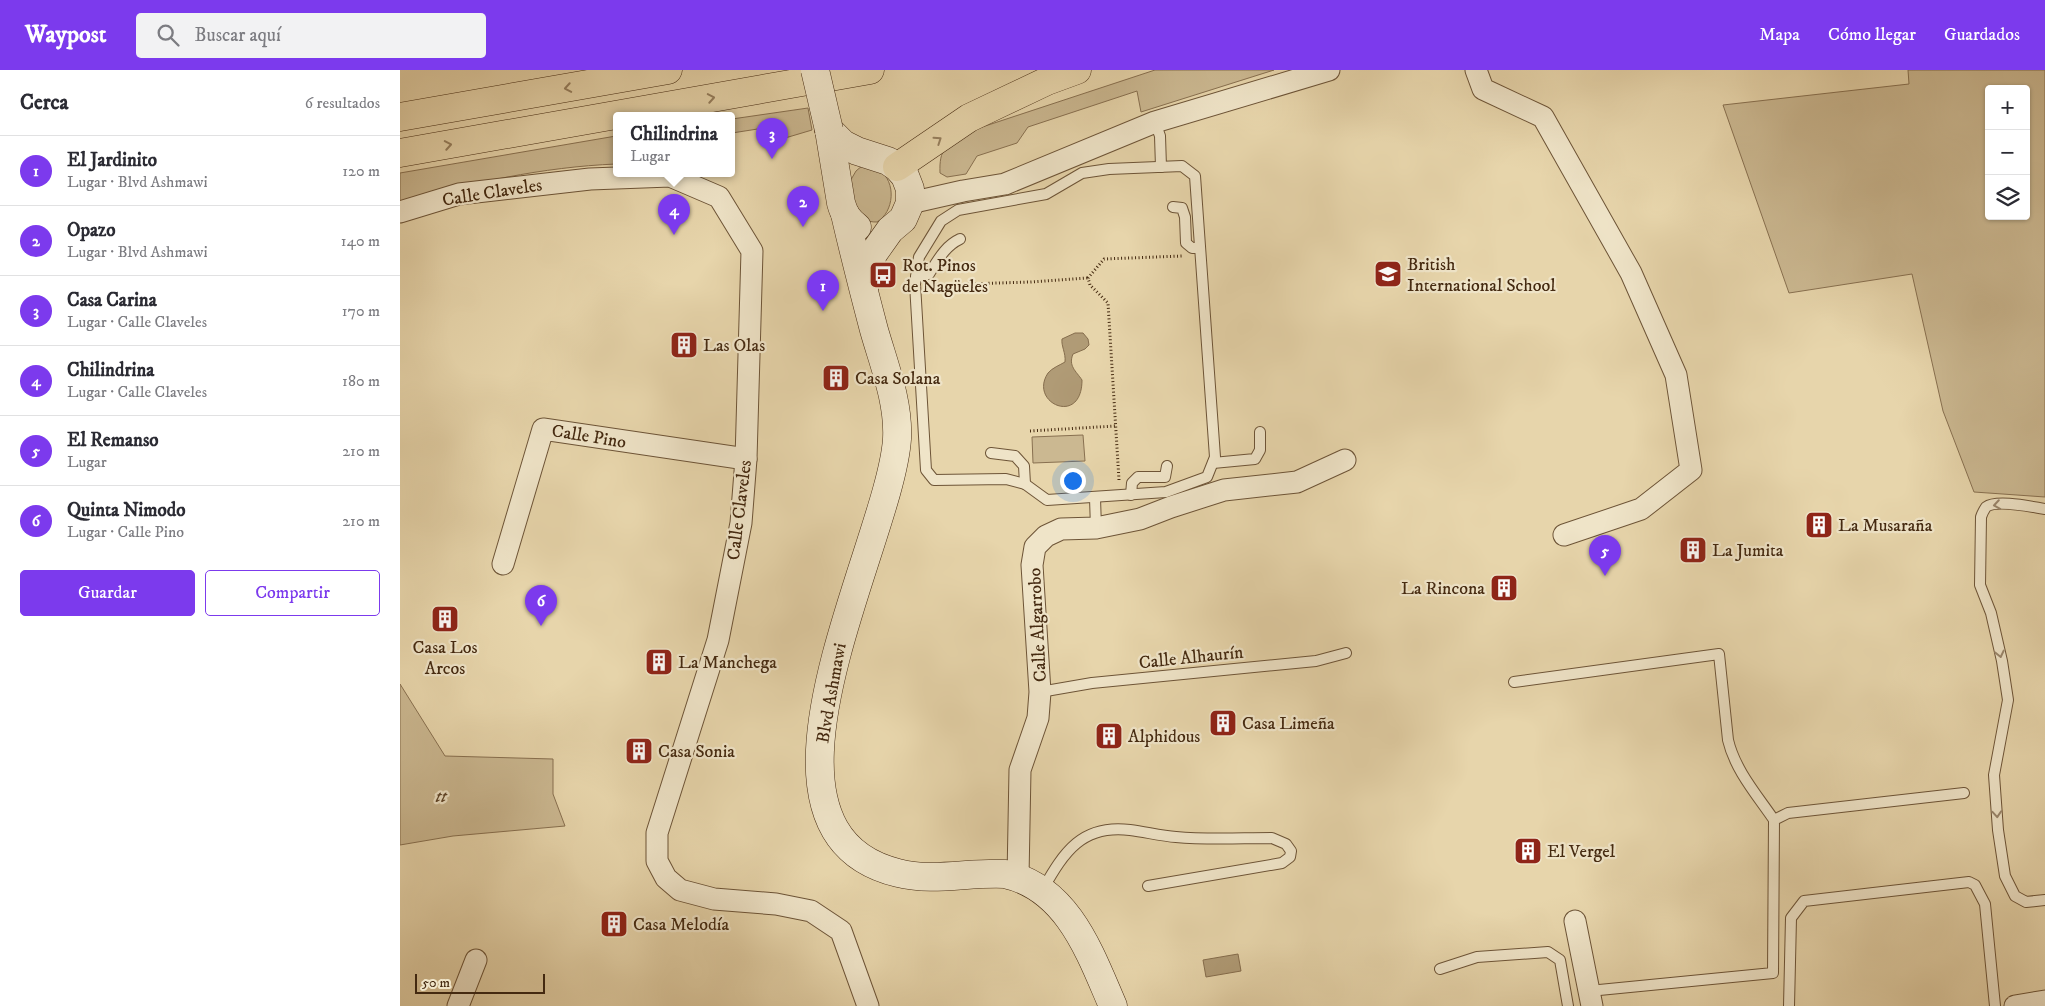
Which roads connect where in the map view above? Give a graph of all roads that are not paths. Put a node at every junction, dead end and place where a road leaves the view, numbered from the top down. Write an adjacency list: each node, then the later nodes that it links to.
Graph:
1 (668, 70): 9 (highway, one-way to 9)
2 (815, 70): 11 (street, Blvd Ashmawi, bridge)
3 (870, 70): 7 (highway, one-way to 3)
4 (1077, 70): 13 (highway, one-way to 4)
5 (1329, 70): 10 (street)
6 (1476, 70): 37 (street)
7 (632, 112)
8 (613, 115): 12 (highway, one-way to 8)
9 (400, 117)
10 (1155, 122): 14 (lane); 17 (street)
11 (829, 130): 13 (street); 18 (street, Blvd Ashmawi)
12 (400, 153)
13 (887, 162): 17 (street); 18 (street)
14 (1161, 167): 23 (lane); 24 (lane)
15 (643, 177): 20 (street, Calle Claveles)
16 (672, 177): 28 (street, Calle Claveles)
17 (910, 203): 21 (street)
18 (842, 204): 21 (street); 25 (street, Blvd Ashmawi)
19 (1173, 207): 23 (lane)
20 (400, 212)
21 (890, 230): 25 (street, Blvd Ashmawi)
22 (960, 239): 24 (lane)
23 (1200, 252): 30 (lane)
24 (916, 281): 32 (lane)
25 (864, 291): 44 (street, Blvd Ashmawi)
26 (1260, 432): 30 (lane)
27 (991, 453): 32 (lane)
28 (746, 460): 38 (street, Calle Pino); 54 (street, Calle Claveles)
29 (1345, 460): 36 (street, Calle Algarrobo)
30 (1213, 463): 33 (lane)
31 (1168, 466): 33 (lane)
32 (1025, 484): 34 (lane)
33 (1130, 495): 34 (lane)
34 (1095, 498): 36 (lane)
35 (2045, 509): 47 (lane, one-way to 47)
36 (1096, 528): 41 (street, Calle Algarrobo)
37 (1564, 535)
38 (503, 564)
39 (1346, 653): 41 (lane, Calle Alhaurín)
40 (1514, 682): 43 (lane)
41 (1040, 692): 44 (street, Calle Algarrobo)
42 (1964, 793): 43 (lane)
43 (1774, 820): 51 (lane)
44 (1018, 877): 46 (street, Blvd Ashmawi)
45 (1148, 886): 46 (lane)
46 (1042, 890): 55 (street, Blvd Ashmawi)
47 (2045, 900)
48 (1575, 921): 51 (street)
49 (476, 960): 53 (street)
50 (1440, 969): 56 (lane)
51 (1591, 998)
52 (2045, 1001): 59 (street)
53 (458, 1006)
54 (868, 1006)
55 (1113, 1006)
56 (1568, 1006)
57 (1789, 1006): 58 (lane)
58 (1995, 1006)
59 (2015, 1006)

